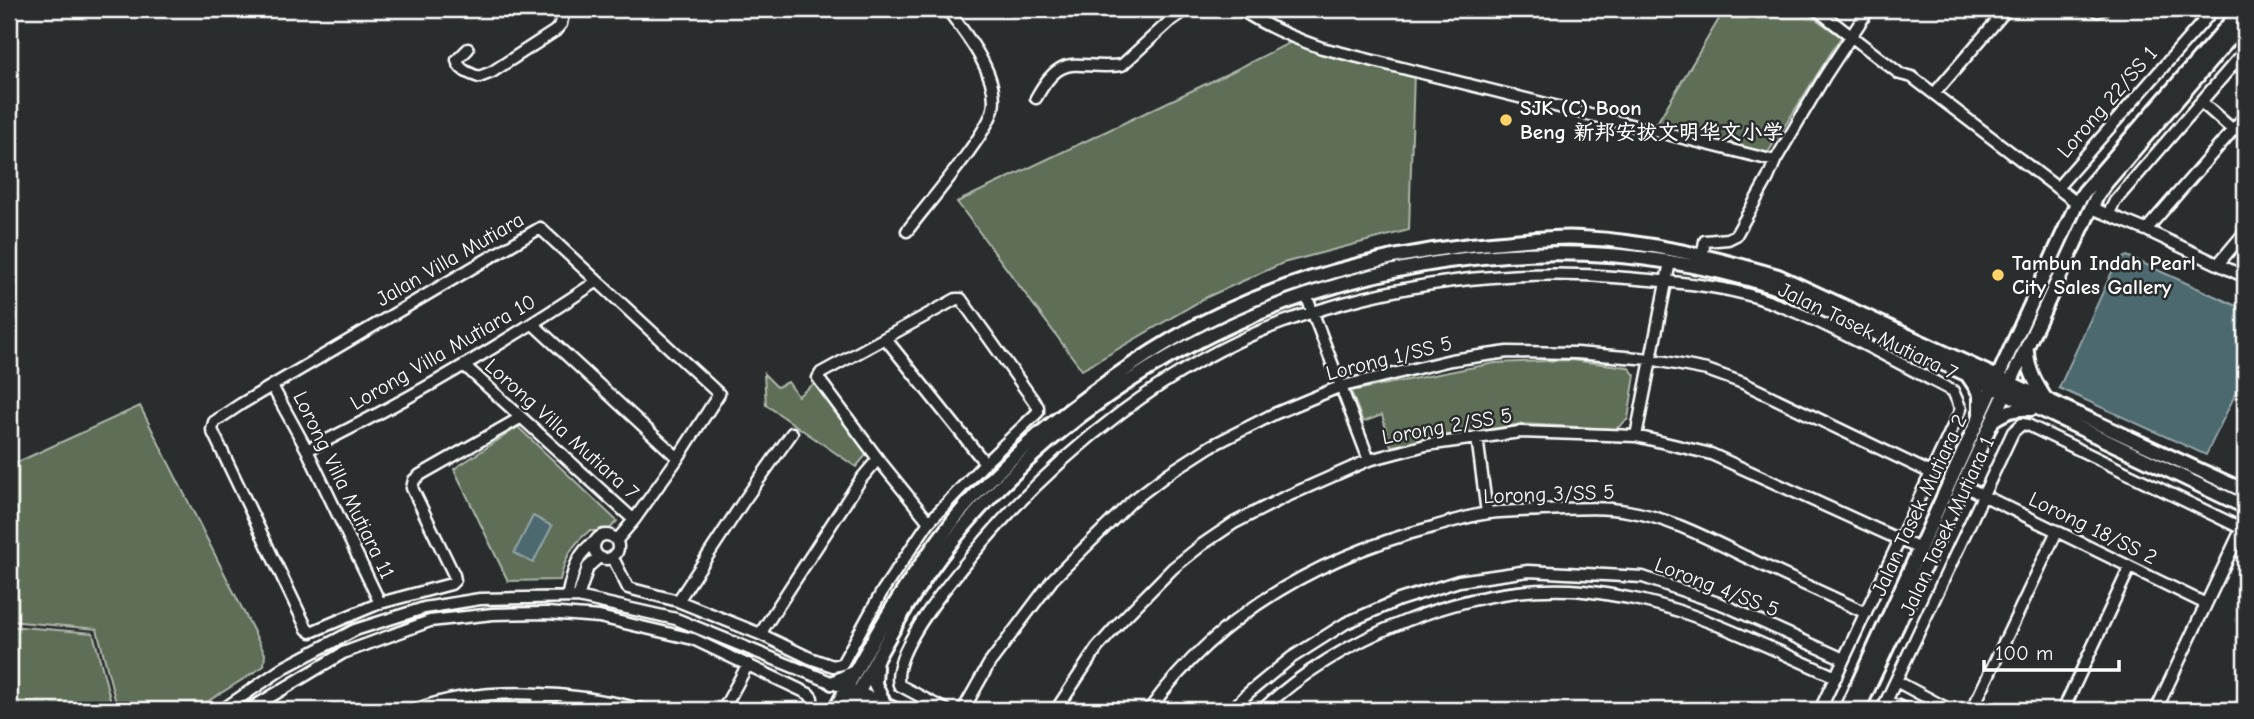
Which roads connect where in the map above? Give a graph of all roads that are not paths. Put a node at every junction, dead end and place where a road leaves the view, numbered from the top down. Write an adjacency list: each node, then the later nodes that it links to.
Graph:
1 (564, 9): 14 (street)
2 (947, 9): 27 (street)
3 (1187, 9): 17 (street)
4 (1240, 9): 21 (street)
5 (1816, 9): 13 (street)
6 (1869, 9): 13 (street)
7 (2007, 9): 16 (street)
8 (2094, 9): 9 (street)
9 (2104, 9)
10 (2214, 9): 22 (street, Lorong 22/SS 1)
11 (2242, 9): 23 (street, Jalan Tasek Mutiara 2)
12 (2245, 21): 24 (street, Jalan Tasek Mutiara 2)
13 (1850, 36): 16 (street); 21 (street)
14 (468, 49)
15 (2245, 51): 18 (street)
16 (1934, 94): 22 (street)
17 (1036, 97)
18 (2201, 102): 20 (street); 25 (street)
19 (2245, 116): 20 (street)
20 (2233, 130): 26 (street)
21 (1775, 161): 29 (street)
22 (2057, 188): 23 (street)
23 (2077, 203): 39 (street, Jalan Tasek Mutiara 2)
24 (2092, 208): 25 (street); 39 (street, Jalan Tasek Mutiara 2)
25 (2109, 214): 26 (street)
26 (2146, 230): 31 (street)
27 (907, 231)
28 (2245, 232): 31 (street)
29 (1702, 256): 42 (street, Jalan Tasek Mutiara 7); 84 (street, Jalan Tasek Mutiara 7)
30 (1670, 262): 34 (street); 35 (street, Jalan Tasek Mutiara 7); 42 (street, Jalan Tasek Mutiara 7)
31 (2218, 264): 32 (street)
32 (2245, 277)
33 (596, 282): 37 (street, Lorong Villa Mutiara 10); 43 (street, Jalan Villa Mutiara); 54 (street, Jalan Villa Mutiara)
34 (1665, 282): 36 (street, Jalan Tasek Mutiara 7); 40 (street); 58 (street, Jalan Tasek Mutiara 7)
35 (1306, 295): 36 (street); 81 (street, Jalan Tasek Mutiara 7)
36 (1314, 313): 45 (street); 101 (street, Jalan Tasek Mutiara 7)
37 (533, 324): 41 (street, Lorong Villa Mutiara 10); 54 (street)
38 (885, 338): 55 (street); 57 (street); 57 (street)
39 (2020, 345): 42 (street); 44 (street, Jalan Tasek Mutiara 2); 46 (street)
40 (1650, 359): 45 (street, Lorong 1/SS 5); 51 (street); 58 (street, Lorong 1/SS 5)
41 (465, 366): 47 (street, Lorong Villa Mutiara 7); 53 (street, Lorong Villa Mutiara 10)
42 (1968, 369): 44 (street, Jalan Tasek Mutiara 7); 49 (street)
43 (272, 386): 53 (street, Lorong Villa Mutiara 11); 77 (street, Jalan Villa Mutiara)
44 (2002, 386): 46 (street); 48 (street, Jalan Tasek Mutiara 2); 49 (street, Jalan Tasek Mutiara 2)
45 (1339, 387): 56 (street); 102 (street, Lorong 1/SS 5)
46 (2044, 406): 48 (street); 60 (street); 62 (street)
47 (520, 418): 64 (street, Lorong Villa Mutiara 7); 77 (street)
48 (1993, 420): 59 (street, Jalan Tasek Mutiara 2)
49 (1979, 421): 71 (street, Jalan Tasek Mutiara 2)
50 (792, 433): 76 (street)
51 (1636, 436): 52 (street, Lorong 2/SS 5); 70 (street, Lorong 2/SS 5)
52 (1477, 437): 56 (street, Lorong 2/SS 5); 63 (street)
53 (307, 450): 77 (street, Lorong Villa Mutiara 11)
54 (678, 458): 64 (street, Jalan Villa Mutiara)
55 (877, 459): 65 (street); 80 (street)
56 (1369, 460): 103 (street, Lorong 2/SS 5)
57 (985, 463): 65 (street)
58 (1931, 473): 70 (street, Jalan Tasek Mutiara 7)
59 (1964, 486): 61 (street, Lorong 18/SS 2); 109 (street, Jalan Tasek Mutiara 2)
60 (2245, 491)
61 (1983, 495): 66 (street, Jalan Tasek Mutiara 1); 67 (street, Lorong 18/SS 2); 86 (street, Jalan Tasek Mutiara 1)
62 (2245, 507)
63 (1487, 513): 79 (street, Lorong 3/SS 5); 104 (street, Lorong 3/SS 5)
64 (634, 520): 68 (street, Jalan Villa Mutiara)
65 (929, 522): 80 (street)
66 (2244, 529): 78 (street)
67 (2057, 531): 74 (street, Lorong 18/SS 2); 112 (street)
68 (617, 540): 69 (street); 73 (street)
69 (596, 541): 72 (street); 75 (street)
70 (1901, 541): 71 (street, Lorong 2/SS 5); 79 (street, Jalan Tasek Mutiara 7)
71 (1920, 549): 108 (street, Jalan Tasek Mutiara 2)
72 (599, 557): 73 (street); 75 (street)
73 (613, 558): 76 (street)
74 (2130, 567): 78 (street, Lorong 18/SS 2); 113 (street)
75 (573, 597): 87 (street); 94 (street)
76 (678, 601): 80 (street)
77 (380, 603)
78 (2206, 604): 114 (street)
79 (1866, 613): 82 (street, Jalan Tasek Mutiara 7)
80 (760, 634)
81 (879, 657): 89 (street, Jalan Tasek Mutiara 7); 92 (street)
82 (1844, 659): 85 (street, Jalan Tasek Mutiara 7); 105 (street, Lorong 4/SS 5)
83 (748, 664): 91 (street); 93 (street); 98 (street)
84 (857, 670): 87 (street); 89 (street, Jalan Tasek Mutiara 7)
85 (1836, 677): 106 (street); 107 (street, Jalan Tasek Mutiara 7)
86 (1896, 681): 90 (street, Jalan Tasek Mutiara 1); 111 (street)
87 (830, 683): 89 (street); 99 (street)
88 (542, 694): 95 (street); 96 (street); 97 (street)
89 (850, 698): 92 (street); 99 (street, Jalan Tasek Mutiara 7); 100 (street)
90 (1885, 705): 110 (street)
91 (813, 708)
92 (891, 708)
93 (250, 709)
94 (222, 710)
95 (415, 710)
96 (533, 710)
97 (645, 710)
98 (723, 710)
99 (834, 710)
100 (870, 710)
101 (946, 710)
102 (963, 710)
103 (1056, 710)
104 (1149, 710)
105 (1232, 710)
106 (1262, 710)
107 (1820, 710)
108 (1846, 710)
109 (1858, 710)
110 (1907, 710)
111 (1950, 710)
112 (1972, 710)
113 (2063, 710)
114 (2156, 710)

